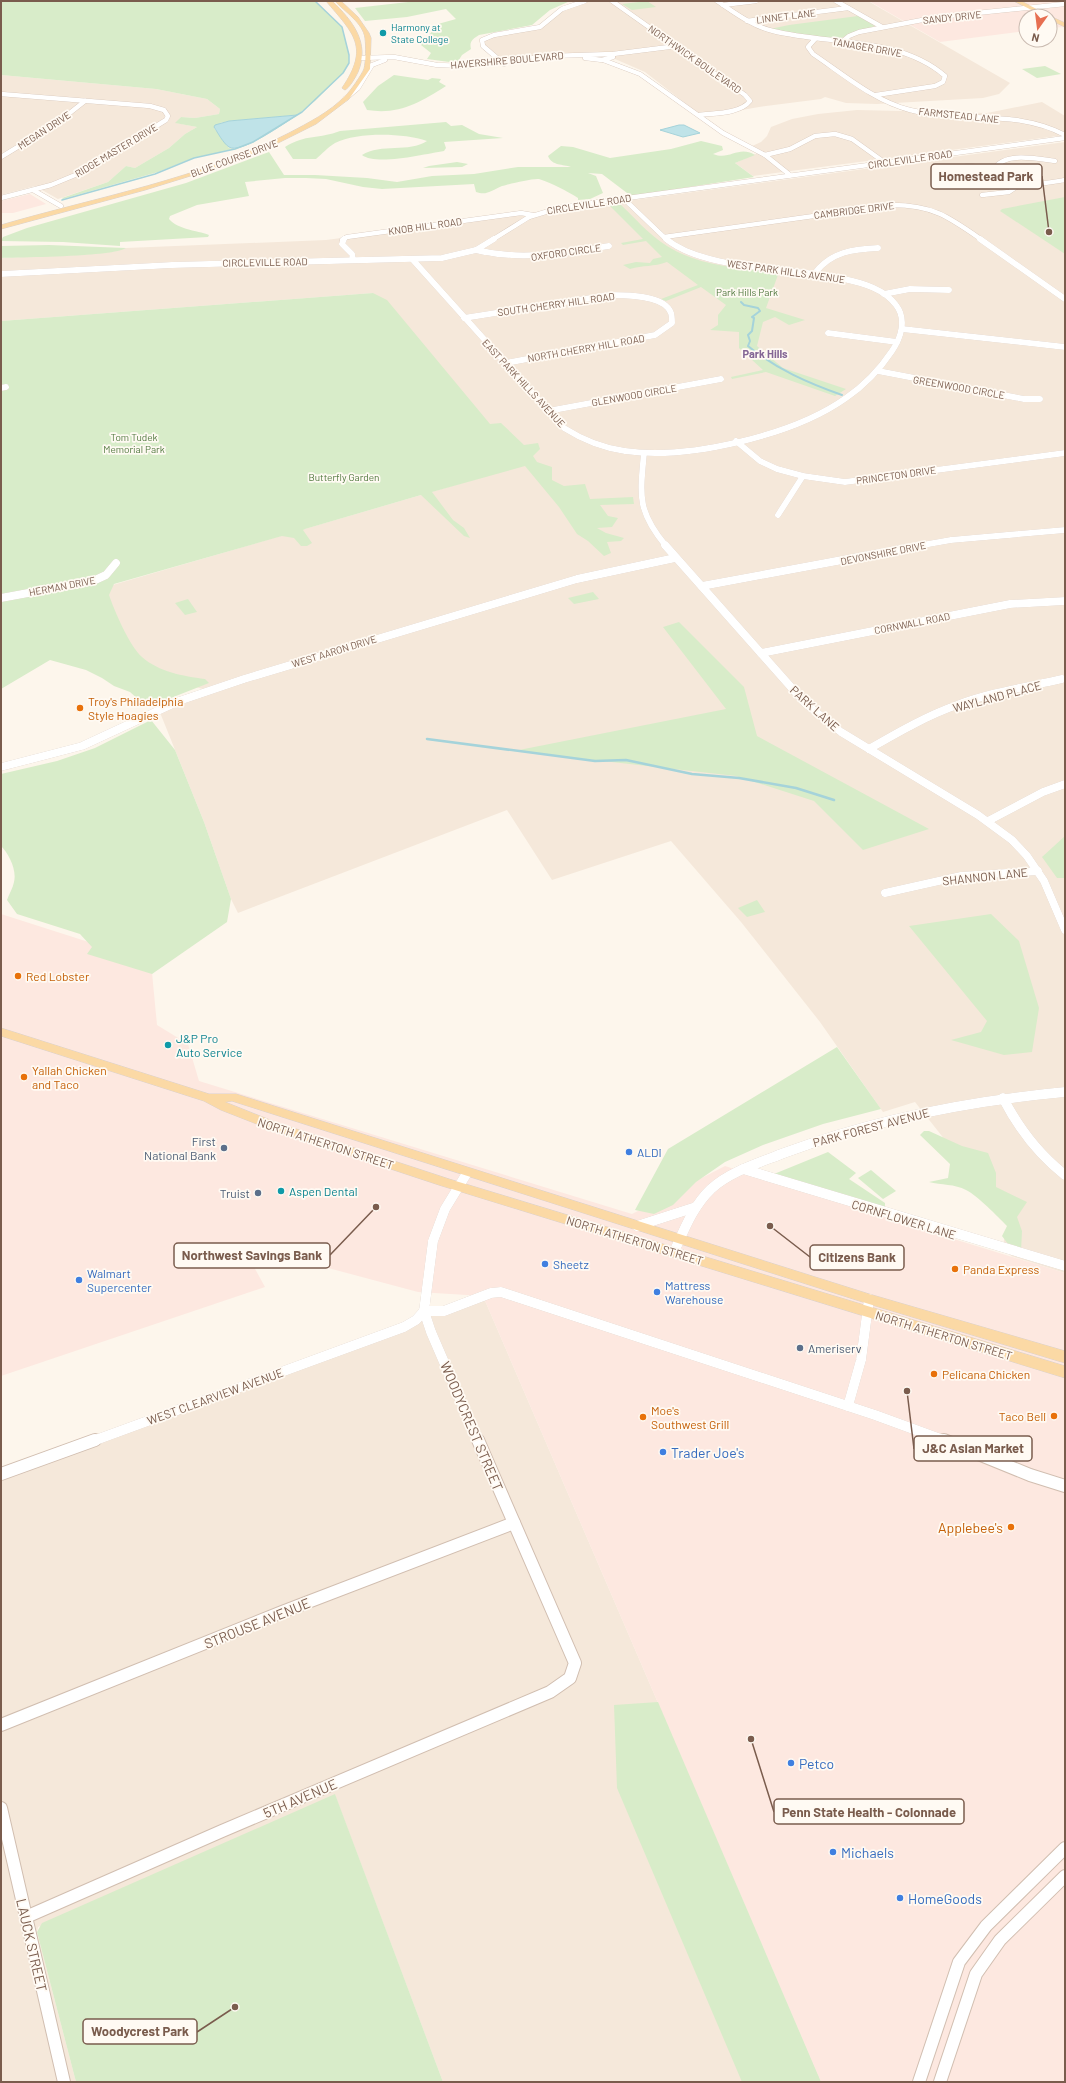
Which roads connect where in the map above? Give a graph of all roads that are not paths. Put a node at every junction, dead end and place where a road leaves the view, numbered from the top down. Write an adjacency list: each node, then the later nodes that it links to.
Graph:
1 (329, 1): 22 (main road, BLUE COURSE DRIVE)
2 (338, 1): 21 (main road, BLUE COURSE DRIVE)
3 (585, 1): 25 (street)
4 (612, 1): 18 (street, NORTHWICK BOULEVARD)
5 (717, 1): 10 (street, TANAGER DRIVE)
6 (756, 1): 10 (street)
7 (836, 1): 11 (street, TANAGER DRIVE)
8 (1018, 1): 12 (main road)
9 (1065, 4): 12 (street, SANDY DRIVE)
10 (723, 5): 14 (street, TANAGER DRIVE)
11 (848, 8): 14 (street, LINNET LANE); 15 (street, TANAGER DRIVE)
12 (1031, 8)
13 (1018, 10): 15 (street, SANDY DRIVE)
14 (747, 21): 16 (street, TANAGER DRIVE)
15 (882, 27): 17 (street, SANDY DRIVE)
16 (815, 38): 17 (street, TANAGER DRIVE); 27 (street, FARMSTEAD LANE)
17 (842, 42): 27 (street, TANAGER DRIVE)
18 (677, 46): 20 (street); 31 (street, NORTHWICK BOULEVARD)
19 (593, 56): 20 (street); 24 (street); 25 (street, HAVERSHIRE BOULEVARD)
20 (611, 56): 24 (street); 30 (street)
21 (369, 57): 22 (street, HAVERSHIRE BOULEVARD); 23 (street, HAVERSHIRE BOULEVARD); 25 (street, HAVERSHIRE BOULEVARD); 29 (main road, BLUE COURSE DRIVE)
22 (360, 58): 47 (main road, BLUE COURSE DRIVE)
23 (393, 60): 25 (street, HAVERSHIRE BOULEVARD); 29 (street, HAVERSHIRE BOULEVARD)
24 (602, 60): 30 (street)
25 (503, 63)
26 (1, 94): 28 (street)
27 (876, 94): 32 (street, FARMSTEAD LANE)
28 (85, 100): 35 (street, MEGAN DRIVE); 43 (street, RIDGE MASTER DRIVE)
29 (344, 100): 50 (main road, BLUE COURSE DRIVE)
30 (688, 107): 31 (street)
31 (699, 115): 34 (street)
32 (1065, 135)
33 (1065, 138): 37 (street, CIRCLEVILLE ROAD)
34 (765, 155): 37 (street); 40 (street)
35 (1, 157)
36 (1055, 161): 38 (street)
37 (884, 162): 40 (street, CIRCLEVILLE ROAD)
38 (994, 168): 39 (street); 42 (street)
39 (941, 169)
40 (790, 175): 46 (street, CIRCLEVILLE ROAD)
41 (1065, 180): 42 (street)
42 (1022, 183): 44 (street)
43 (33, 190): 45 (street, RIDGE MASTER DRIVE); 47 (street)
44 (982, 195)
45 (1, 198)
46 (623, 198): 48 (street, CIRCLEVILLE ROAD); 51 (street, WEST PARK HILLS AVENUE)
47 (61, 206): 49 (main road, BLUE COURSE DRIVE)
48 (533, 215): 54 (street, CIRCLEVILLE ROAD); 55 (street, KNOB HILL ROAD)
49 (1, 222)
50 (1, 227)
51 (664, 237): 57 (street, WEST PARK HILLS AVENUE); 61 (street, CAMBRIDGE DRIVE)
52 (609, 246): 54 (street, OXFORD CIRCLE)
53 (878, 248): 57 (street)
54 (476, 250): 56 (street, CIRCLEVILLE ROAD)
55 (353, 260): 56 (street, CIRCLEVILLE ROAD); 58 (street, CIRCLEVILLE ROAD)
56 (413, 260): 63 (street, EAST PARK HILLS AVENUE)
57 (815, 273): 60 (street, WEST PARK HILLS AVENUE)
58 (1, 274)
59 (949, 290): 60 (street)
60 (884, 294): 64 (street, WEST PARK HILLS AVENUE)
61 (1065, 298)
62 (669, 310): 63 (street, SOUTH CHERRY HILL ROAD); 68 (street, NORTH CHERRY HILL ROAD)
63 (464, 318): 68 (street, EAST PARK HILLS AVENUE)
64 (902, 329): 66 (street, WEST PARK HILLS AVENUE); 67 (street)
65 (828, 333): 66 (street)
66 (897, 342): 69 (street, WEST PARK HILLS AVENUE)
67 (1065, 348)
68 (506, 363): 72 (street, EAST PARK HILLS AVENUE)
69 (878, 372): 71 (street, GREENWOOD CIRCLE); 73 (street, WEST PARK HILLS AVENUE)
70 (721, 379): 72 (street, GLENWOOD CIRCLE)
71 (1040, 399)
72 (548, 411): 74 (street, EAST PARK HILLS AVENUE)
73 (736, 441): 74 (street, EAST PARK HILLS AVENUE); 76 (street, PRINCETON DRIVE)
74 (644, 453): 79 (street, PARK LANE)
75 (1065, 453): 76 (street, PRINCETON DRIVE)
76 (803, 476): 77 (street)
77 (778, 515)
78 (1065, 530): 81 (street, DEVONSHIRE DRIVE)
79 (675, 558): 81 (street, PARK LANE); 87 (street, WEST AARON DRIVE)
80 (116, 563): 82 (street, HERMAN DRIVE)
81 (702, 586): 84 (street, PARK LANE)
82 (1, 598)
83 (1065, 601): 84 (street, CORNWALL ROAD)
84 (761, 653): 86 (street, PARK LANE)
85 (1064, 678): 86 (street, WAYLAND PLACE)
86 (868, 749): 89 (street, PARK LANE)
87 (1, 767)
88 (1065, 784): 89 (street)
89 (988, 821): 90 (street, PARK LANE)
90 (1038, 871): 91 (street, SHANNON LANE); 92 (street, PARK LANE)
91 (886, 893)
92 (1065, 930)
93 (1, 1032): 95 (main road, NORTH ATHERTON STREET)
94 (1065, 1092): 96 (street, PARK FOREST AVENUE)
95 (208, 1098): 98 (main road, NORTH ATHERTON STREET); 100 (main road, NORTH ATHERTON STREET)
96 (1003, 1098): 97 (street, PARK FOREST AVENUE); 99 (street)
97 (743, 1169): 101 (street, PARK FOREST AVENUE); 105 (street, CORNFLOWER LANE)
98 (467, 1173): 100 (street, WOODYCREST STREET); 102 (main road, NORTH ATHERTON STREET)
99 (1065, 1175)
100 (459, 1186): 104 (main road, NORTH ATHERTON STREET); 107 (street, WOODYCREST STREET)
101 (696, 1207): 102 (street, PARK FOREST AVENUE); 103 (street, PARK FOREST AVENUE)
102 (637, 1226): 103 (main road, NORTH ATHERTON STREET)
103 (680, 1239): 104 (street, PARK FOREST AVENUE); 106 (main road, NORTH ATHERTON STREET)
104 (674, 1252): 106 (main road, NORTH ATHERTON STREET)
105 (1065, 1266)
106 (868, 1306): 108 (main road, NORTH ATHERTON STREET); 109 (main road, NORTH ATHERTON STREET); 110 (street)
107 (424, 1311): 110 (street); 111 (street, WEST CLEARVIEW AVENUE); 113 (street, WOODYCREST STREET)
108 (1065, 1357)
109 (1065, 1372)
110 (848, 1406): 112 (street)
111 (1, 1474)
112 (1065, 1486)
113 (514, 1522): 114 (street, WOODYCREST STREET); 115 (street, STROUSE AVENUE)
114 (572, 1676): 119 (street, 5TH AVENUE)
115 (1, 1725)
116 (1, 1808): 119 (street, LAUCK STREET)
117 (1065, 1848): 121 (street)
118 (1065, 1876): 122 (street)
119 (26, 1917): 120 (street, LAUCK STREET)
120 (64, 2082)
121 (919, 2082)
122 (940, 2082)

